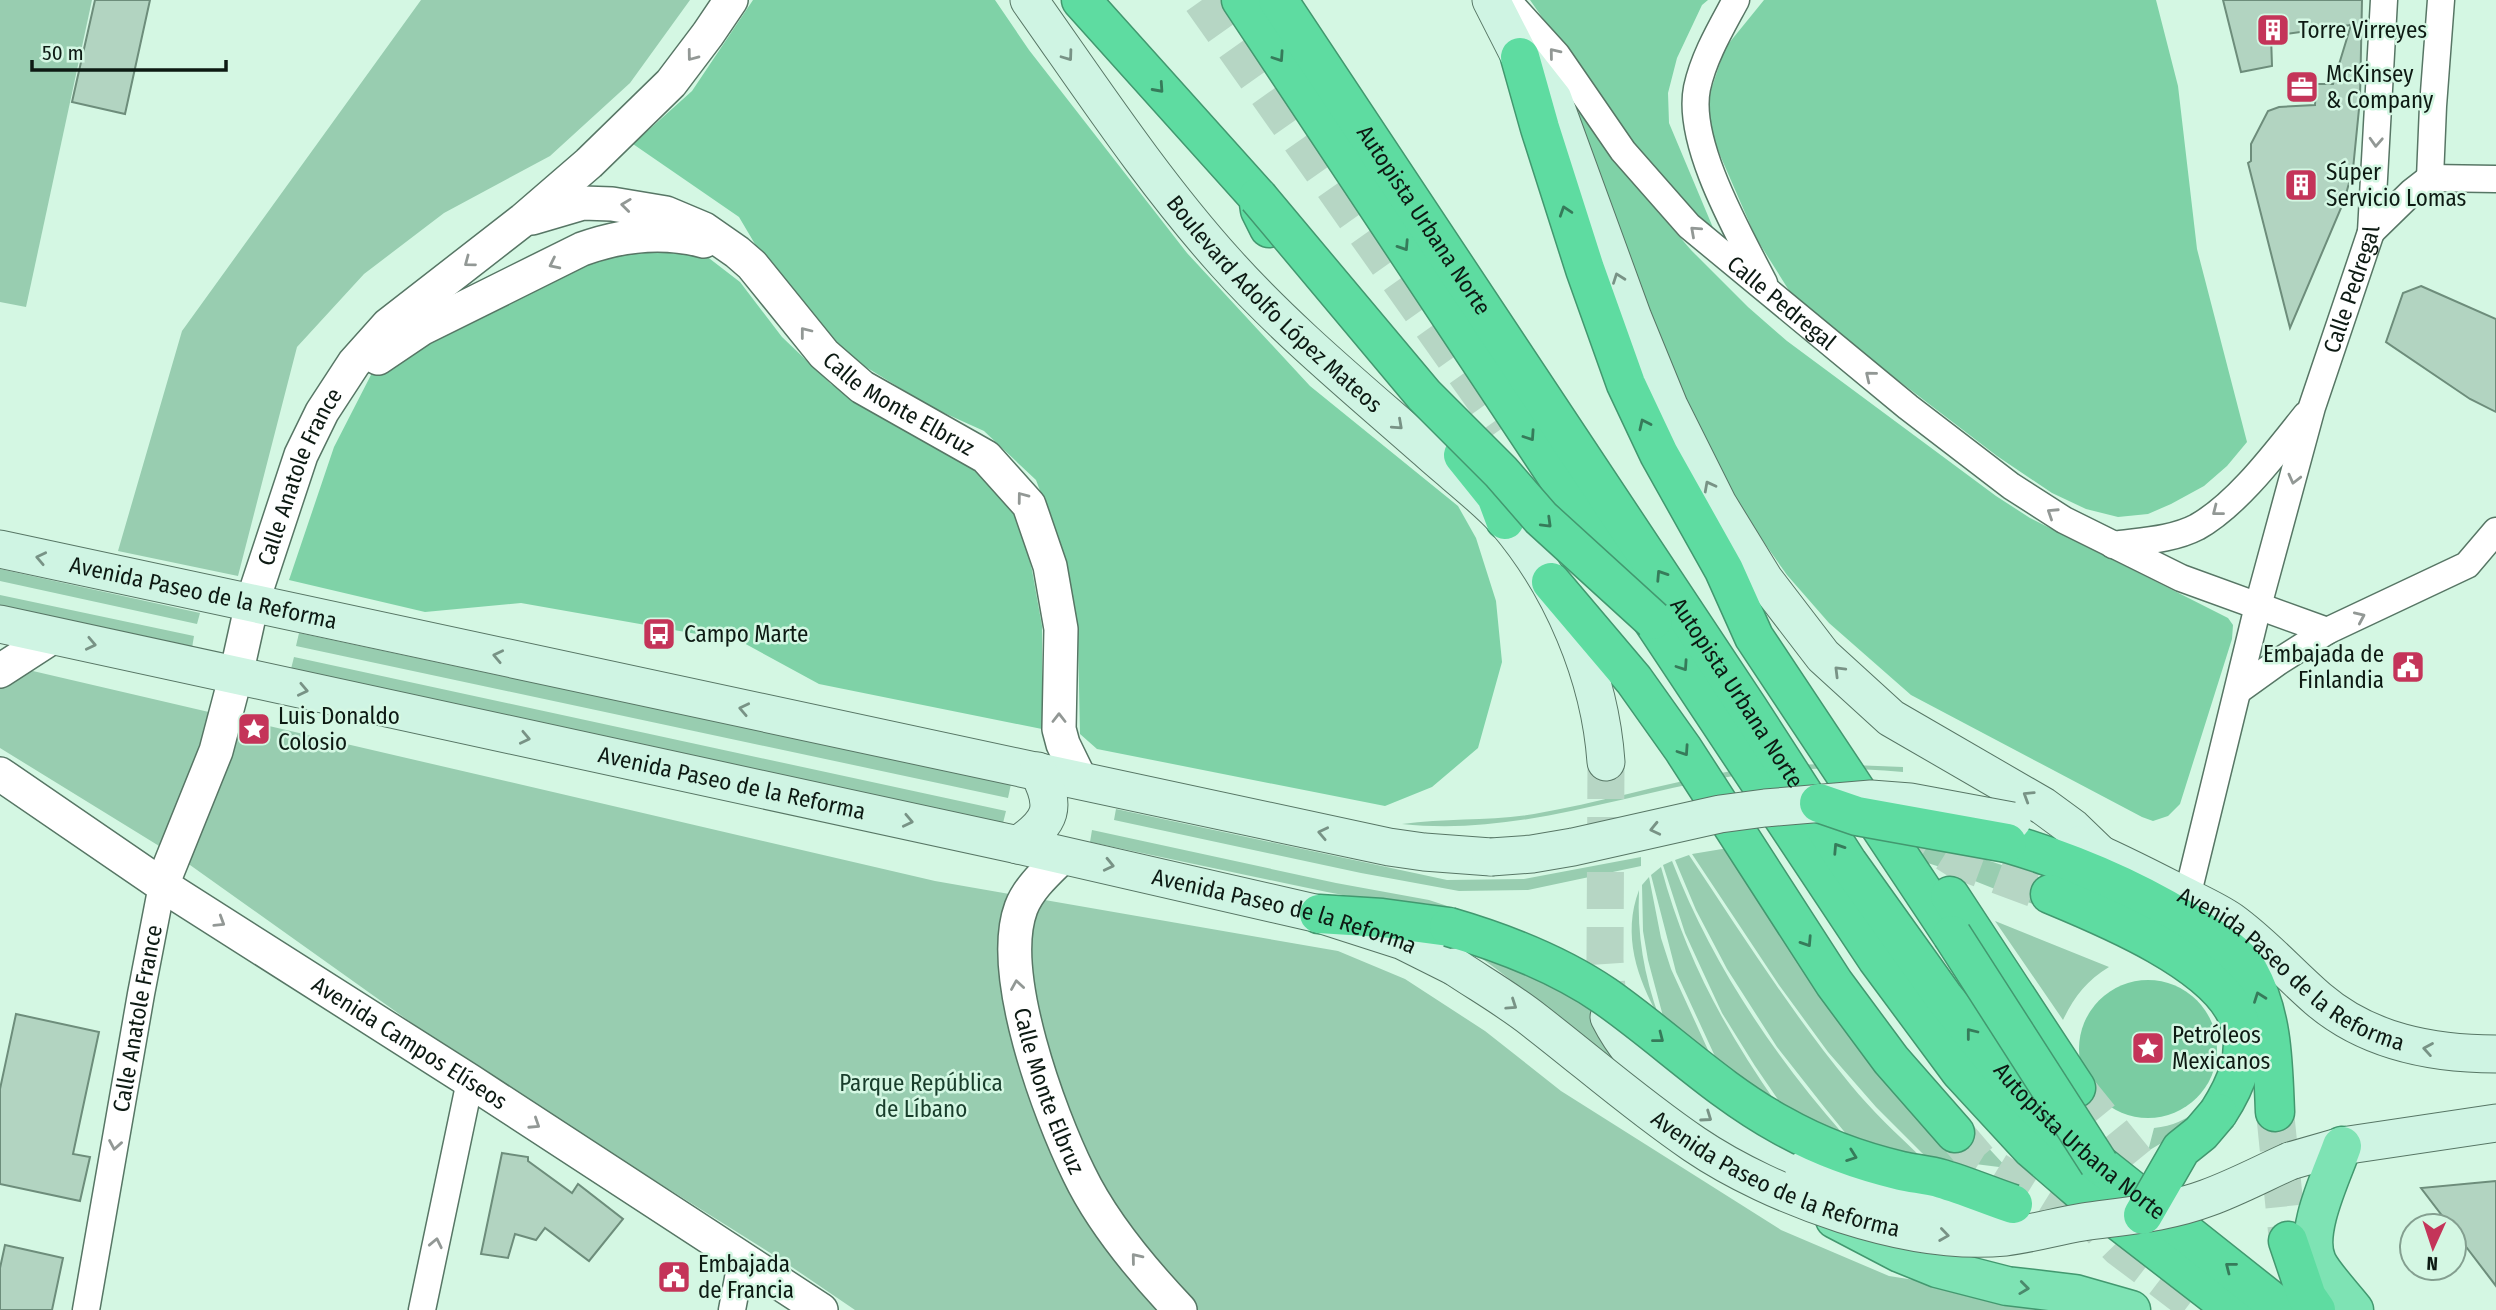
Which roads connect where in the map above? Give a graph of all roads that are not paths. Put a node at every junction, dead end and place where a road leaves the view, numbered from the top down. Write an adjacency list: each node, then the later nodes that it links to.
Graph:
1 (731, 0): 15 (street, Calle Anatole France, one-way to 15)
2 (1029, 0): 23 (main road, Boulevard Adolfo López Mateos, one-way to 23)
3 (1081, 0): 14 (highway, one-way to 14)
4 (1241, 0): 31 (highway, Autopista Urbana Norte, one-way to 31, bridge)
5 (1278, 0): 58 (highway, Autopista Urbana Norte, one-way to 5, bridge)
6 (1491, 0): 11 (main road)
7 (1507, 0): 18 (street, Calle Pedregal, one-way to 7)
8 (1737, 0): 18 (street)
9 (2384, 0): 16 (street, Calle Pedregal, one-way to 16)
10 (2441, 0): 12 (street)
11 (1520, 57): 27 (highway, one-way to 11); 44 (main road, one-way to 11)
12 (2430, 178): 13 (street); 16 (street)
13 (2496, 179)
14 (1258, 197): 19 (highway); 20 (highway, bridge)
15 (523, 220): 17 (street, Calle Monte Elbruz, one-way to 15); 21 (street, Calle Anatole France, one-way to 21)
16 (2371, 232): 22 (street, Calle Pedregal)
17 (737, 252): 21 (street, one-way to 21); 41 (street, Calle Monte Elbruz, one-way to 17)
18 (1770, 294): 25 (street, Calle Pedregal, one-way to 18)
19 (1337, 314): 20 (highway, bridge); 23 (highway)
20 (1391, 356): 31 (highway, one-way to 31, bridge)
21 (340, 386): 29 (street, Calle Anatole France)
22 (2312, 407): 25 (street, Calle Pedregal, one-way to 25); 30 (street, Calle Pedregal, one-way to 30)
23 (1505, 520): 28 (main road, Boulevard Adolfo López Mateos)
24 (2496, 530): 33 (street, one-way to 24)
25 (2113, 545): 30 (street, Calle Pedregal)
26 (0, 549): 29 (main road, Avenida Paseo de la Reforma, one-way to 26)
27 (1724, 570): 53 (highway); 58 (highway, bridge)
28 (1551, 582): 38 (main road, Boulevard Adolfo López Mateos); 56 (highway, one-way to 56)
29 (252, 603): 36 (street, Calle Anatole France); 39 (main road, Avenida Paseo de la Reforma, one-way to 29)
30 (2259, 606): 33 (street, Calle Pedregal); 37 (street, Calle Pedregal)
31 (1653, 620): 71 (highway, Autopista Urbana Norte, one-way to 71, bridge)
32 (0, 624): 34 (main road, Avenida Paseo de la Reforma)
33 (2327, 631): 37 (street)
34 (54, 636): 35 (street); 36 (main road, Avenida Paseo de la Reforma, one-way to 36)
35 (0, 671)
36 (236, 675): 43 (main road, Avenida Paseo de la Reforma, one-way to 43); 46 (street, Calle Anatole France)
37 (2239, 690): 48 (street, Calle Pedregal)
38 (1606, 762)
39 (1038, 771): 41 (main road, Avenida Paseo de la Reforma); 43 (main road)
40 (0, 774): 46 (street, Avenida Campos Elíseos)
41 (1081, 781): 42 (main road, Avenida Paseo de la Reforma, one-way to 41, bridge)
42 (1819, 803): 44 (main road, Avenida Paseo de la Reforma, bridge); 54 (highway, one-way to 42, bridge)
43 (1018, 845): 45 (main road, Avenida Paseo de la Reforma)
44 (2101, 854): 48 (main road, Avenida Paseo de la Reforma)
45 (1064, 855): 49 (main road, Avenida Paseo de la Reforma, one-way to 49); 69 (street, Calle Monte Elbruz, one-way to 45)
46 (162, 885): 52 (street, Avenida Campos Elíseos, one-way to 52); 65 (street, Calle Anatole France, one-way to 65)
47 (2050, 894): 61 (highway, bridge)
48 (2187, 897): 51 (main road, Avenida Paseo de la Reforma, one-way to 48)
49 (1319, 914): 59 (main road, Avenida Paseo de la Reforma, one-way to 59, bridge); 60 (highway, one-way to 60, bridge)
50 (1609, 1017): 59 (main road, one-way to 59)
51 (2496, 1054)
52 (470, 1081): 64 (street, Avenida Campos Elíseos, one-way to 64); 66 (street, one-way to 52)
53 (2076, 1088)
54 (2275, 1112)
55 (2496, 1123): 57 (main road, Avenida Paseo de la Reforma)
56 (1955, 1133)
57 (2342, 1146): 61 (main road, Avenida Paseo de la Reforma, bridge); 74 (highway)
58 (2099, 1164): 72 (highway, Autopista Urbana Norte, one-way to 58, bridge)
59 (1803, 1185): 60 (main road, bridge); 62 (main road, Avenida Paseo de la Reforma, one-way to 62, bridge); 70 (highway, one-way to 70, bridge)
60 (2013, 1204): 62 (main road)
61 (2143, 1215): 62 (main road, Avenida Paseo de la Reforma, bridge)
62 (2083, 1222)
63 (2288, 1241): 73 (highway)
64 (742, 1257): 67 (street); 68 (street, Avenida Campos Elíseos)
65 (86, 1310)
66 (422, 1310)
67 (732, 1310)
68 (821, 1310)
69 (1180, 1310)
70 (2131, 1310)
71 (2234, 1310)
72 (2283, 1310)
73 (2316, 1310)
74 (2354, 1310)

